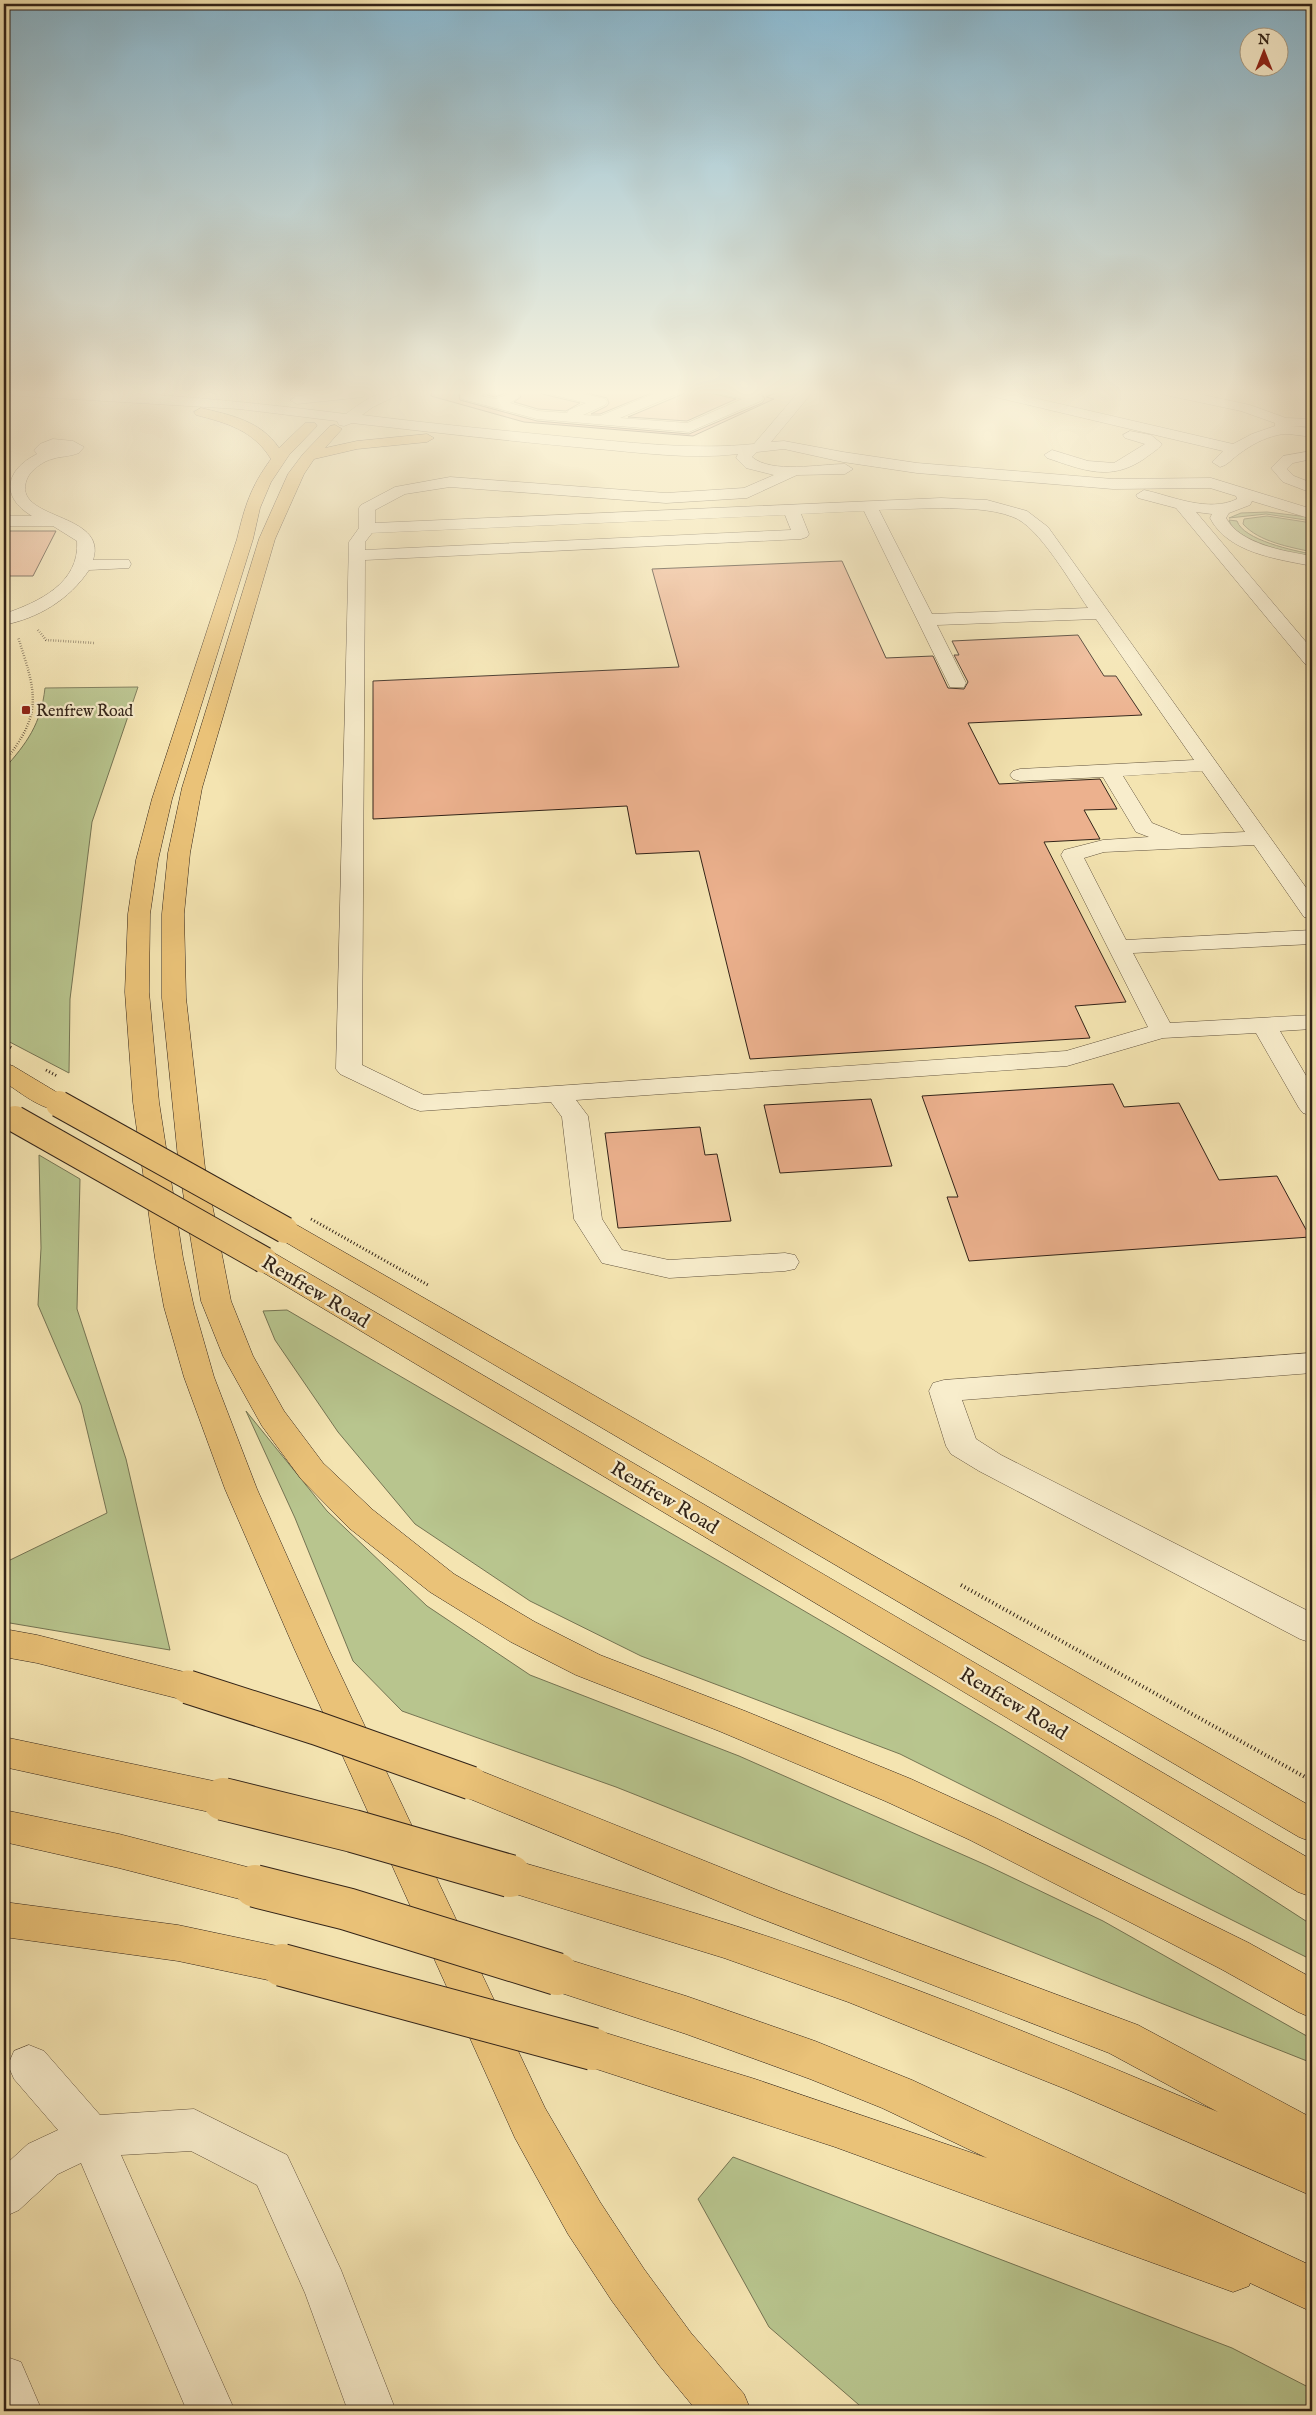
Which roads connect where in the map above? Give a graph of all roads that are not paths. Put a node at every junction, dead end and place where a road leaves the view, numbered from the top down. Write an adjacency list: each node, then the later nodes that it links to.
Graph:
1 (23, 502): 15 (street)
2 (254, 502): 61 (main road)
3 (283, 502): 51 (main road)
4 (379, 502): 16 (street)
5 (1186, 502): 25 (street)
6 (1194, 502): 10 (street)
7 (1244, 502): 10 (street)
8 (1274, 502): 12 (street)
9 (869, 506): 11 (street); 22 (street); 24 (street)
10 (1226, 509): 12 (street); 19 (street)
11 (791, 510): 13 (street); 17 (street)
12 (1311, 514)
13 (647, 516): 16 (street); 17 (street)
14 (4, 521): 15 (street)
15 (52, 521): 21 (street)
16 (367, 528): 18 (street)
17 (656, 541): 18 (street)
18 (356, 556): 39 (street)
19 (1312, 561)
20 (123, 564): 21 (street)
21 (82, 565): 23 (street)
22 (1101, 612): 24 (street); 27 (street)
23 (6, 620)
24 (926, 620): 26 (street)
25 (1312, 660)
26 (958, 683)
27 (1209, 765): 28 (street); 30 (street)
28 (1109, 770): 29 (street); 31 (street)
29 (1020, 775)
30 (1260, 838): 31 (street); 32 (street)
31 (1179, 842): 34 (street)
32 (1312, 912)
33 (1312, 936): 34 (street)
34 (1118, 947): 37 (street)
35 (1312, 1022): 36 (street)
36 (1264, 1025): 37 (street); 40 (street)
37 (1162, 1031): 39 (street)
38 (4, 1071): 48 (main road, Renfrew Road, bridge)
39 (558, 1094): 42 (street)
40 (1312, 1108)
41 (9, 1116): 49 (main road, Renfrew Road, bridge)
42 (785, 1262)
43 (1312, 1363): 44 (street)
44 (1312, 1629)
45 (4, 1643): 54 (main road, bridge)
46 (4, 1752): 55 (main road, bridge)
47 (4, 1826): 57 (main road, bridge)
48 (1312, 1826)
49 (1312, 1880)
50 (4, 1919): 58 (main road, bridge)
51 (1312, 1999)
52 (29, 2065): 53 (street)
53 (91, 2136): 56 (street); 59 (street); 60 (street)
54 (1312, 2141)
55 (1312, 2175)
56 (4, 2195)
57 (1312, 2289)
58 (1312, 2299)
59 (211, 2411)
60 (372, 2411)
61 (727, 2411)

